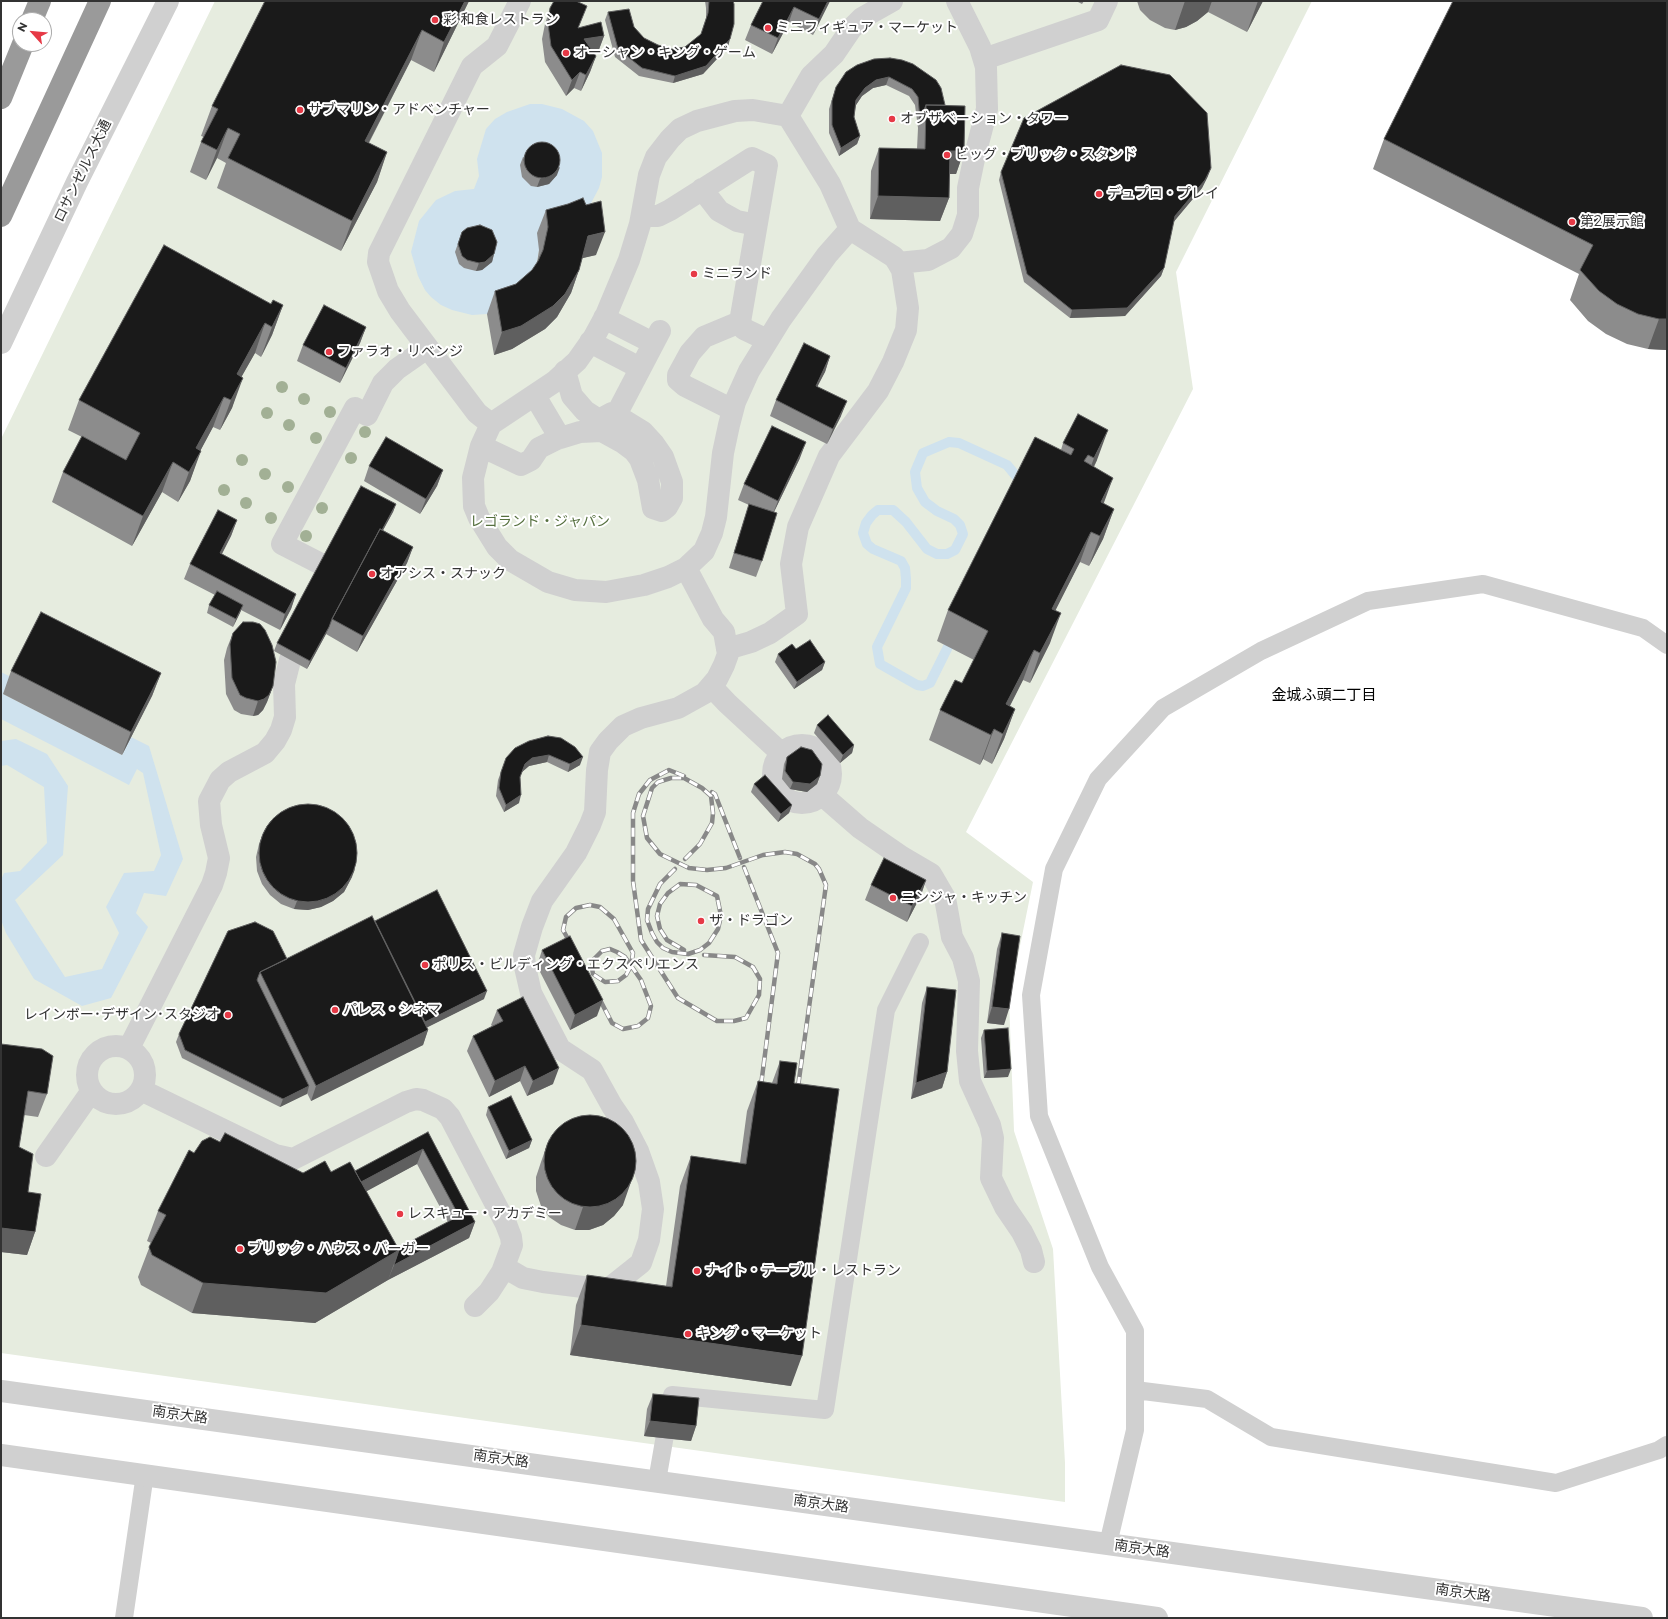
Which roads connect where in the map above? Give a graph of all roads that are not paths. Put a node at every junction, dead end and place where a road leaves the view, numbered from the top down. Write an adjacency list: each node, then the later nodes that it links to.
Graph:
1 (40, 1): 8 (highway)
2 (100, 1): 14 (highway)
3 (168, 1): 23 (street, ロサンゼルス大通)
4 (520, 1): 24 (street)
5 (892, 1): 12 (street)
6 (957, 1): 10 (street)
7 (1107, 1): 10 (street)
8 (35, 12)
9 (19, 52): 11 (highway)
10 (984, 59): 18 (street)
11 (1, 98)
12 (788, 116): 15 (street); 17 (street)
13 (702, 190): 15 (street); 16 (street); 16 (street)
14 (1, 216)
15 (642, 216): 19 (street)
16 (756, 225): 20 (street)
17 (850, 229): 18 (street); 21 (street)
18 (898, 263): 36 (street)
19 (604, 318): 22 (street); 25 (street)
20 (740, 322): 21 (street); 28 (street)
21 (767, 340): 28 (street)
22 (590, 342): 25 (street); 26 (street)
23 (1, 343)
24 (427, 348): 30 (street); 33 (street)
25 (640, 368): 29 (street)
26 (565, 371): 27 (street); 29 (street)
27 (535, 396): 30 (street); 31 (street)
28 (733, 410): 34 (street)
29 (605, 422): 31 (street)
30 (491, 424): 32 (street)
31 (560, 438): 32 (street)
32 (480, 446): 34 (street)
33 (321, 564)
34 (686, 568): 36 (street)
35 (1667, 645): 49 (lane)
36 (727, 649): 38 (street)
37 (290, 660): 42 (street)
38 (711, 686): 39 (street); 47 (street)
39 (781, 753): 40 (street); 40 (street)
40 (821, 794): 46 (street)
41 (920, 942): 54 (lane)
42 (129, 1048): 43 (street); 44 (street)
43 (141, 1090): 44 (street); 47 (street)
44 (91, 1092): 45 (street)
45 (46, 1156)
46 (1034, 1262)
47 (504, 1267): 48 (street)
48 (475, 1306)
49 (1135, 1390): 51 (lane); 55 (lane)
50 (1, 1391): 54 (street, 南京大路)
51 (1667, 1445)
52 (1, 1455): 53 (street)
53 (145, 1474): 56 (street); 57 (lane)
54 (657, 1481): 55 (street, 南京大路)
55 (1108, 1544): 59 (street, 南京大路)
56 (1127, 1616): 58 (street)
57 (124, 1618)
58 (1157, 1618)
59 (1642, 1618)

